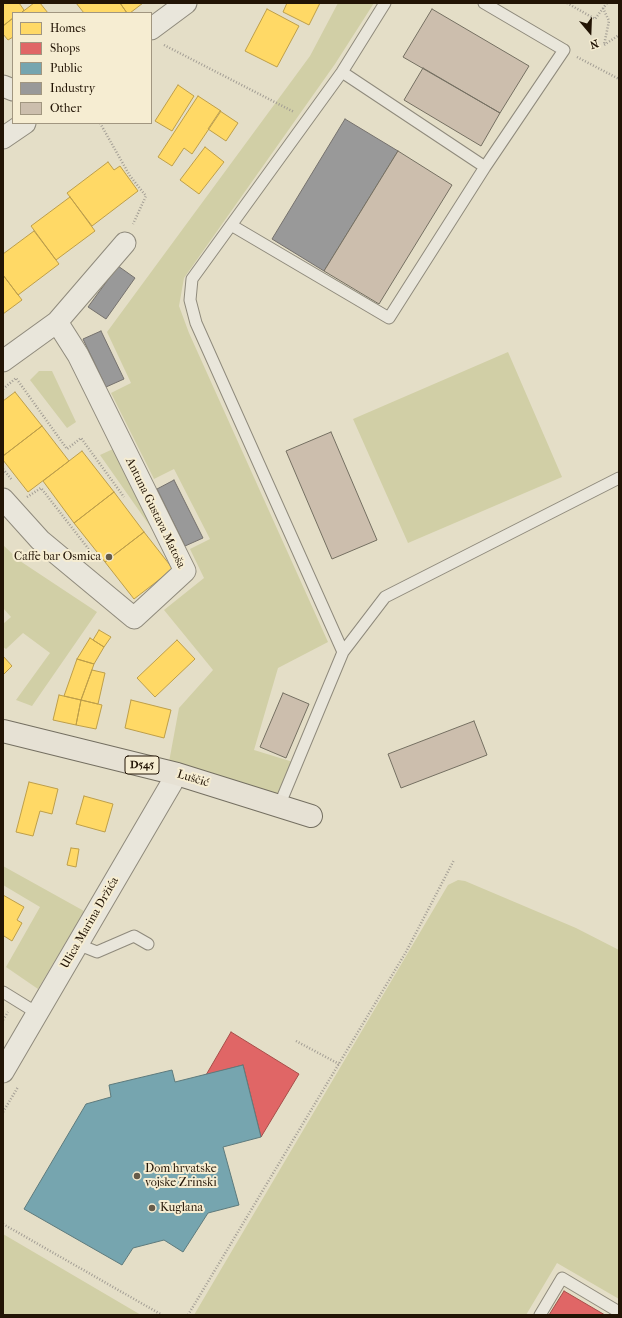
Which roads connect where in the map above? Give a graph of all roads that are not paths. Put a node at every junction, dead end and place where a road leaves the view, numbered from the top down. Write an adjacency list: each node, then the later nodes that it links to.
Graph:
1 (186, 3): 4 (street)
2 (385, 3): 5 (lane)
3 (484, 3): 8 (lane)
4 (154, 35)
5 (342, 72): 8 (lane); 9 (lane)
6 (24, 124): 7 (street)
7 (3, 138)
8 (484, 167): 9 (lane)
9 (231, 225): 15 (lane)
10 (125, 243): 11 (street)
11 (57, 322): 12 (street); 14 (street, Antuna Gustava Matoša)
12 (3, 361)
13 (619, 478): 15 (lane)
14 (3, 499)
15 (343, 652): 18 (lane)
16 (3, 731): 17 (main road, Luščić / D545)
17 (177, 774): 18 (main road, Luščić / D545); 20 (street, Ulica Marina Držića)
18 (279, 806): 19 (main road, Luščić / D545)
19 (311, 816)
20 (77, 944): 21 (lane); 23 (street, Ulica Marina Držića)
21 (148, 944)
22 (3, 992): 23 (lane)
23 (37, 1013): 24 (street, Ulica Marina Držića)
24 (3, 1072)
25 (619, 1312): 26 (lane)
26 (540, 1315)

